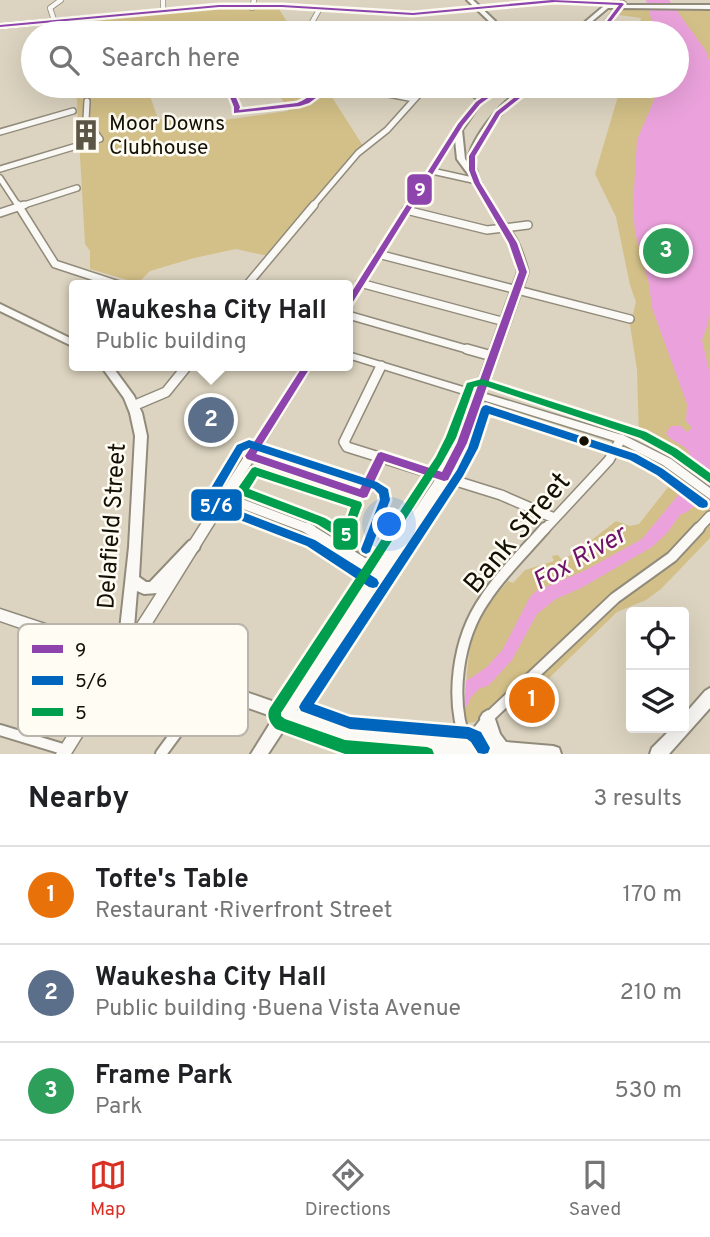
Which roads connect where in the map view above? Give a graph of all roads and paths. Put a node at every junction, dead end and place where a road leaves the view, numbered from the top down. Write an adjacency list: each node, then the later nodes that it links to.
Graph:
1 (61, 0): 11 (street)
2 (165, 0): 10 (street)
3 (470, 0): 9 (main road)
4 (617, 3): 7 (main road); 9 (street); 15 (main road); 16 (main road)
5 (253, 4): 8 (street); 10 (street)
6 (710, 5): 7 (main road); 7 (main road)
7 (674, 6)
8 (320, 9): 9 (street); 13 (street)
9 (480, 9): 14 (main road)
10 (166, 10): 12 (street)
11 (55, 21)
12 (64, 21)
13 (313, 21)
14 (490, 21)
15 (592, 21)
16 (607, 21)
17 (21, 26): 18 (street)
18 (0, 28)
19 (409, 98): 23 (street)
20 (479, 98): 24 (main road)
21 (485, 98): 24 (main road)
22 (514, 98): 32 (main road)
23 (414, 99): 41 (street)
24 (482, 100): 27 (main road)
25 (87, 101): 29 (street)
26 (74, 111): 28 (street)
27 (458, 130): 30 (street); 32 (main road)
28 (0, 132)
29 (0, 169)
30 (432, 172): 32 (street); 35 (street)
31 (0, 178): 34 (street)
32 (477, 181): 38 (main road)
33 (77, 188): 34 (street)
34 (18, 207): 36 (street); 40 (street)
35 (407, 210): 38 (street); 39 (street)
36 (0, 213)
37 (528, 225): 38 (street)
38 (506, 229): 43 (main road)
39 (378, 254): 42 (street); 43 (street)
40 (105, 280)
41 (251, 280)
42 (360, 283): 44 (street); 48 (street)
43 (518, 290): 47 (street); 48 (main road)
44 (353, 295)
45 (0, 307): 49 (main road)
46 (353, 316): 50 (street)
47 (630, 319)
48 (505, 323): 50 (main road)
49 (69, 341)
50 (492, 356): 56 (main road)
51 (353, 357): 52 (street)
52 (382, 366): 56 (street); 59 (street)
53 (110, 371): 57 (main road, Delafield Street)
54 (183, 371): 57 (street)
55 (304, 371): 61 (street)
56 (478, 394): 58 (street); 59 (main road)
57 (132, 403): 66 (main road, Delafield Street)
58 (621, 439): 60 (street); 63 (street, Bank Street)
59 (443, 477): 63 (street); 65 (main road)
60 (708, 493)
61 (223, 497): 64 (street); 65 (street)
62 (710, 516): 74 (street)
63 (554, 518): 82 (street, Bank Street)
64 (194, 545): 66 (main road); 70 (street)
65 (380, 573): 73 (main road)
66 (132, 580): 69 (main road, Delafield Street)
67 (0, 615): 68 (street)
68 (27, 624)
69 (127, 624)
70 (145, 624)
71 (710, 696): 75 (main road)
72 (248, 700): 73 (main road)
73 (286, 713): 80 (main road); 85 (main road)
74 (488, 718): 81 (main road); 82 (street)
75 (689, 720)
76 (0, 730): 83 (street)
77 (677, 733): 88 (main road)
78 (75, 736): 83 (street)
79 (173, 736): 84 (street)
80 (413, 740): 82 (main road); 86 (main road)
81 (501, 747): 82 (main road); 87 (main road)
82 (470, 750)
83 (65, 752)
84 (160, 754)
85 (259, 754)
86 (449, 754)
87 (553, 754)
88 (658, 754)

